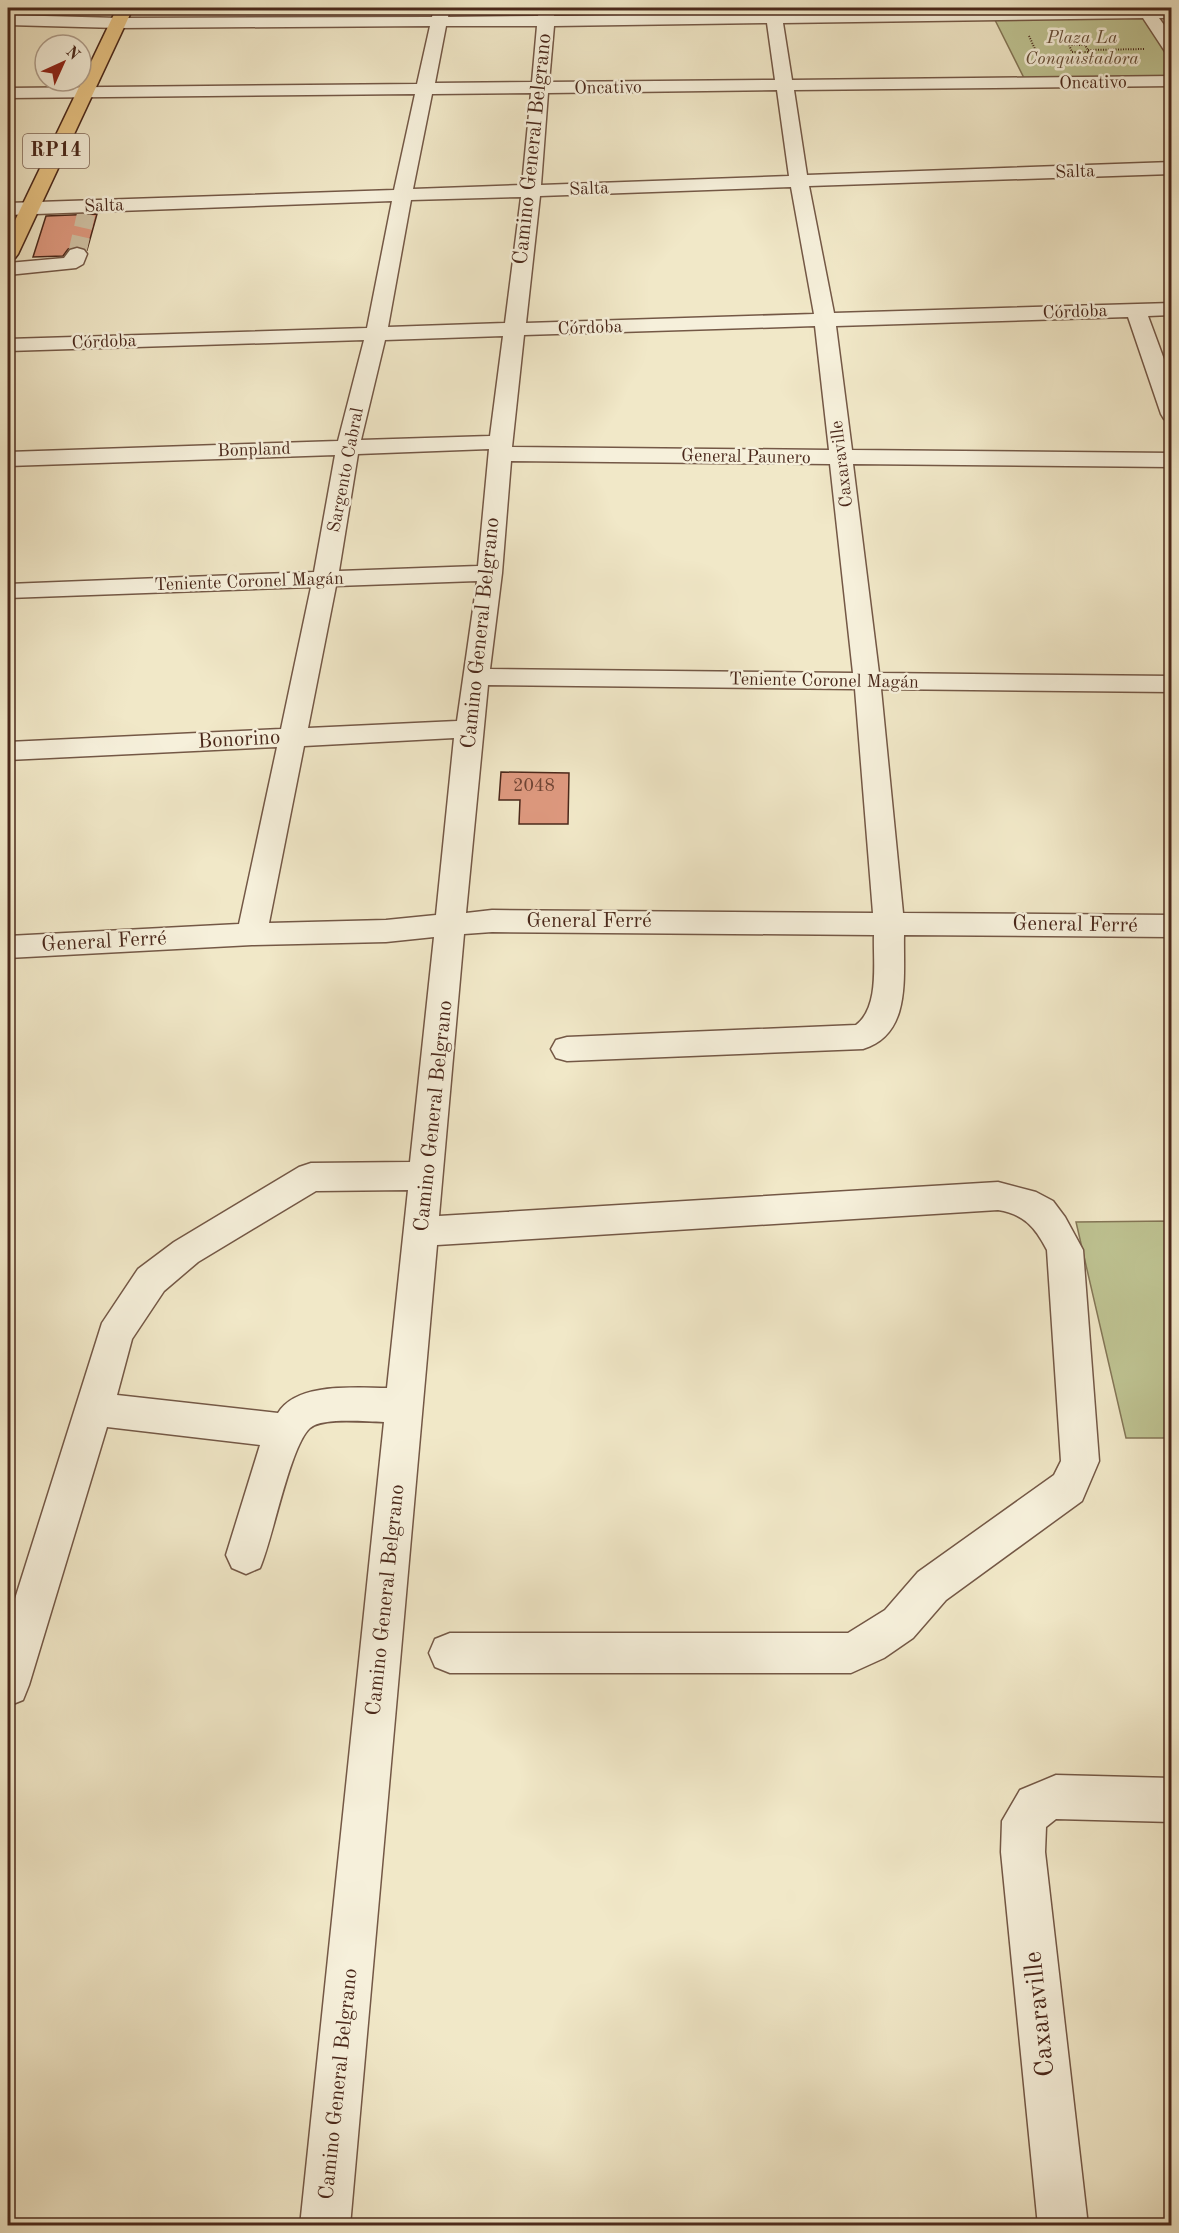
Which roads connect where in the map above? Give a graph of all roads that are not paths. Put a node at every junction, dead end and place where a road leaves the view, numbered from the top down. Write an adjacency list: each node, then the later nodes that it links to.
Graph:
1 (1147, 10): 2 (street); 3 (street); 8 (street)
2 (774, 13): 5 (street); 11 (street, Caxaraville)
3 (1172, 13)
4 (441, 14): 5 (street); 6 (street); 13 (street, Sargento Cabral)
5 (547, 14): 12 (street, Camino General Belgrano)
6 (121, 15): 7 (street); 9 (main road, RP14)
7 (8, 20)
8 (1171, 48)
9 (93, 74)
10 (1172, 81): 11 (street, Oncativo)
11 (785, 85): 12 (street, Oncativo); 19 (street, Caxaraville)
12 (540, 89): 13 (street, Oncativo); 20 (street, Camino General Belgrano)
13 (424, 90): 17 (street, Oncativo); 21 (street, Sargento Cabral)
14 (8, 93): 15 (street, Oncativo)
15 (33, 93)
16 (84, 93): 23 (main road, RP14)
17 (93, 93)
18 (1172, 168): 19 (street, Salta)
19 (799, 182): 20 (street, Salta); 29 (street, Caxaraville)
20 (531, 190): 21 (street, Salta); 30 (street, Camino General Belgrano)
21 (402, 196): 23 (street, Salta); 31 (street, Sargento Cabral)
22 (8, 209): 23 (street, Salta)
23 (28, 209): 24 (main road, RP14)
24 (8, 254)
25 (77, 254): 26 (street)
26 (8, 269)
27 (1172, 309): 28 (street, Córdoba)
28 (1136, 310): 29 (street, Córdoba); 33 (street)
29 (825, 320): 30 (street, Córdoba); 36 (street, Caxaraville)
30 (514, 330): 31 (street, Córdoba); 35 (street, Camino General Belgrano)
31 (376, 334): 32 (street, Córdoba); 34 (street, Sargento Cabral)
32 (8, 345)
33 (1172, 414)
34 (348, 447): 35 (street, Bonpland); 37 (street, Bonpland); 40 (street, Sargento Cabral)
35 (500, 448): 36 (street, General Paunero); 39 (street, Camino General Belgrano)
36 (841, 458): 38 (street, General Paunero); 43 (street, Caxaraville)
37 (8, 459)
38 (1172, 460)
39 (490, 573): 40 (street, Teniente Coronel Magán); 42 (street, Camino General Belgrano)
40 (325, 579): 41 (street, Teniente Coronel Magán); 46 (street, Sargento Cabral)
41 (8, 591)
42 (476, 677): 43 (street, Teniente Coronel Magán); 45 (street, Camino General Belgrano)
43 (867, 681): 44 (street, Teniente Coronel Magán); 49 (street, Caxaraville)
44 (1172, 684)
45 (470, 729): 46 (street, Bonorino); 48 (street, Camino General Belgrano)
46 (294, 738): 47 (street, Bonorino); 51 (street, Sargento Cabral)
47 (8, 751)
48 (453, 924): 49 (street, General Ferré); 51 (street, General Ferré); 54 (street, Camino General Belgrano)
49 (889, 924): 50 (street, General Ferré); 53 (street, Caxaraville)
50 (1172, 926)
51 (252, 934): 52 (street, General Ferré)
52 (8, 947)
53 (567, 1049)
54 (428, 1176): 55 (street, Camino General Belgrano); 57 (street)
55 (422, 1232): 56 (street, Camino General Belgrano); 60 (street)
56 (405, 1405): 58 (street); 63 (street, Camino General Belgrano)
57 (94, 1409): 58 (street); 61 (street)
58 (287, 1431): 59 (street)
59 (246, 1556)
60 (450, 1653)
61 (8, 1685)
62 (1172, 1800): 64 (street, Caxaraville)
63 (325, 2226)
64 (1063, 2226)

